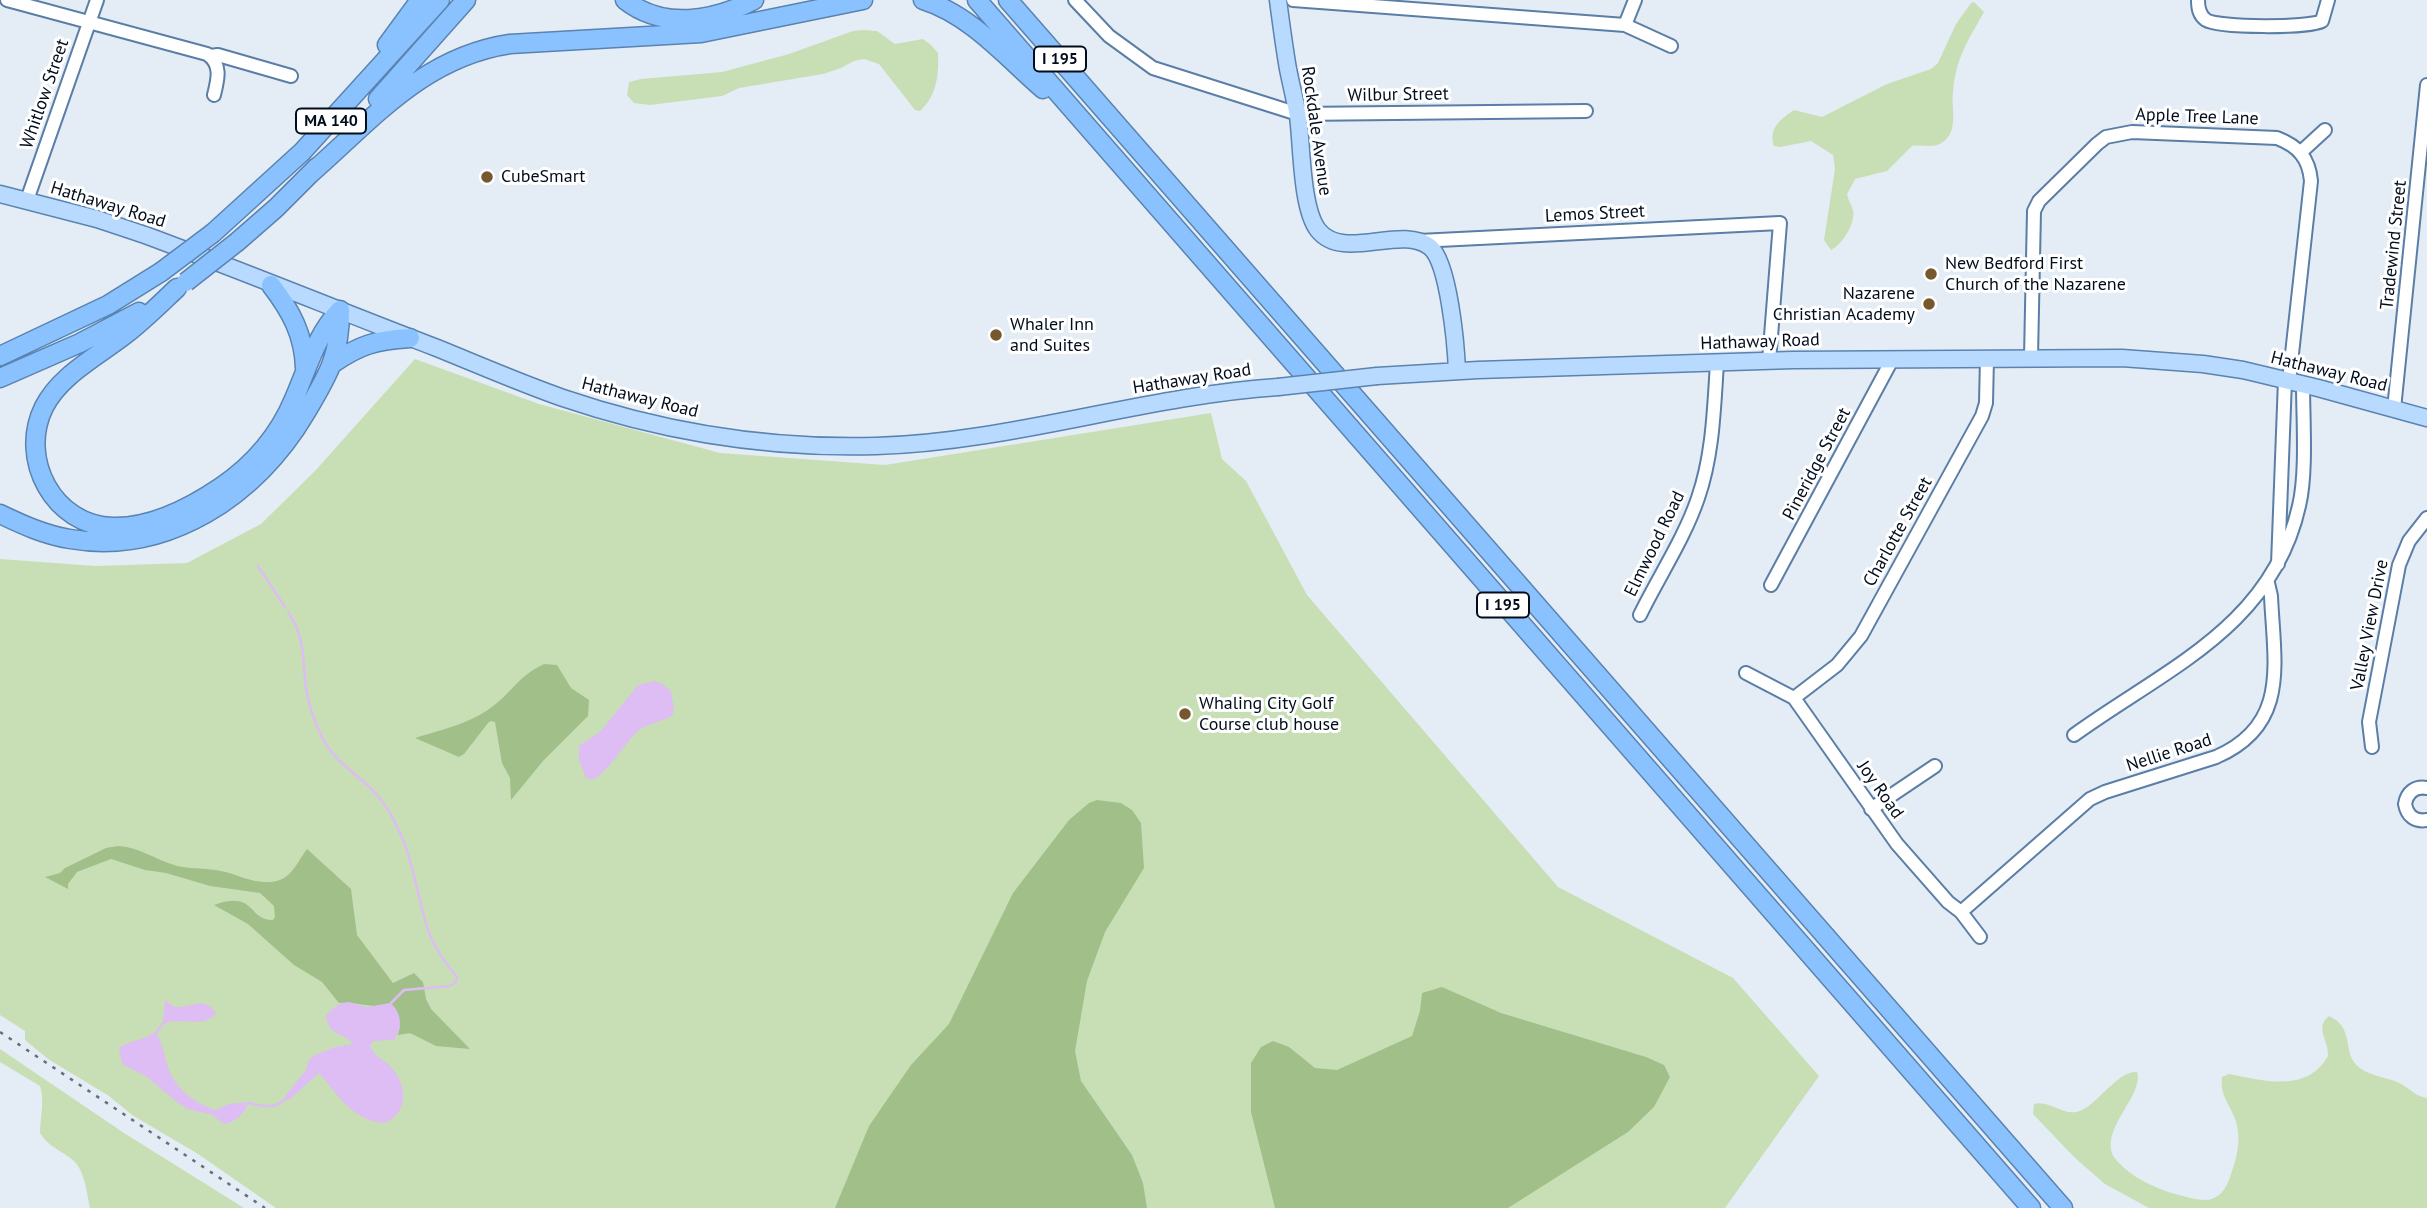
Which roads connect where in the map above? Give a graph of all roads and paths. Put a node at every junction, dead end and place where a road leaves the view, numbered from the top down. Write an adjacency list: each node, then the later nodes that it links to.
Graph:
1 (5, 0): 18 (street); 19 (street)
2 (97, 0): 19 (street, Whitlow Street)
3 (420, 0): 30 (highway)
4 (440, 0): 30 (highway, MA 140)
5 (466, 0): 32 (highway, MA 140)
6 (625, 0): 7 (highway)
7 (754, 0)
8 (863, 0): 32 (highway)
9 (923, 0): 29 (highway)
10 (977, 0): 29 (highway, I 195)
11 (1075, 0): 27 (street, Wilbur Street)
12 (1278, 0): 27 (main road, Rockdale Avenue)
13 (1293, 0): 20 (street)
14 (1634, 0): 20 (street)
15 (2198, 0): 16 (street)
16 (2328, 0)
17 (1012, 3): 70 (highway, I 195)
18 (0, 6)
19 (89, 22): 22 (street); 34 (street, Whitlow Street)
20 (1625, 25): 21 (street)
21 (1671, 46)
22 (210, 56): 23 (street); 25 (street)
23 (291, 76)
24 (2427, 85): 51 (street, Tradewind Street)
25 (214, 95)
26 (1586, 111): 27 (street, Wilbur Street)
27 (1298, 114): 35 (main road, Rockdale Avenue)
28 (2325, 130): 31 (street)
29 (1093, 134): 69 (highway, I 195)
30 (306, 147): 40 (highway, MA 140, bridge)
31 (2301, 152): 41 (street, Apple Tree Lane); 50 (street)
32 (310, 174): 36 (highway, MA 140, bridge)
33 (0, 194): 34 (main road, Hathaway Road)
34 (27, 200): 37 (main road, Hathaway Road)
35 (1411, 241): 44 (street, Lemos Street); 47 (main road)
36 (181, 285): 48 (highway); 49 (highway, MA 140)
37 (271, 285): 38 (main road, Hathaway Road); 48 (highway)
38 (340, 310): 39 (main road, Hathaway Road); 46 (highway); 48 (highway)
39 (410, 338): 46 (highway); 47 (main road, Hathaway Road, bridge)
40 (0, 355)
41 (2031, 357): 43 (main road, Hathaway Road); 50 (main road, Hathaway Road)
42 (1893, 358): 43 (main road, Hathaway Road); 44 (main road, Hathaway Road); 57 (street, Pineridge Street)
43 (1987, 358): 60 (street, Charlotte Street)
44 (1769, 361): 45 (main road, Hathaway Road)
45 (1717, 363): 47 (main road, Hathaway Road); 58 (street, Elmwood Road)
46 (332, 364): 53 (highway)
47 (1457, 371)
48 (305, 372)
49 (0, 378)
50 (2292, 381): 51 (main road, Hathaway Road); 55 (street); 55 (street)
51 (2395, 409): 52 (main road, Hathaway Road)
52 (2427, 418)
53 (0, 514)
54 (2427, 518): 62 (street, Valley View Drive)
55 (2277, 568): 56 (street)
56 (2268, 583): 61 (street); 67 (street, Nellie Road)
57 (1771, 585)
58 (1640, 615)
59 (1746, 673): 60 (street, Joy Road)
60 (1794, 698): 65 (street, Joy Road)
61 (2074, 735)
62 (2372, 747)
63 (1935, 766): 65 (street)
64 (2427, 788): 66 (street)
65 (1871, 809): 67 (street, Joy Road)
66 (2427, 820)
67 (1961, 912): 68 (street, Joy Road)
68 (1980, 937)
69 (2031, 1208)
70 (2063, 1208)

